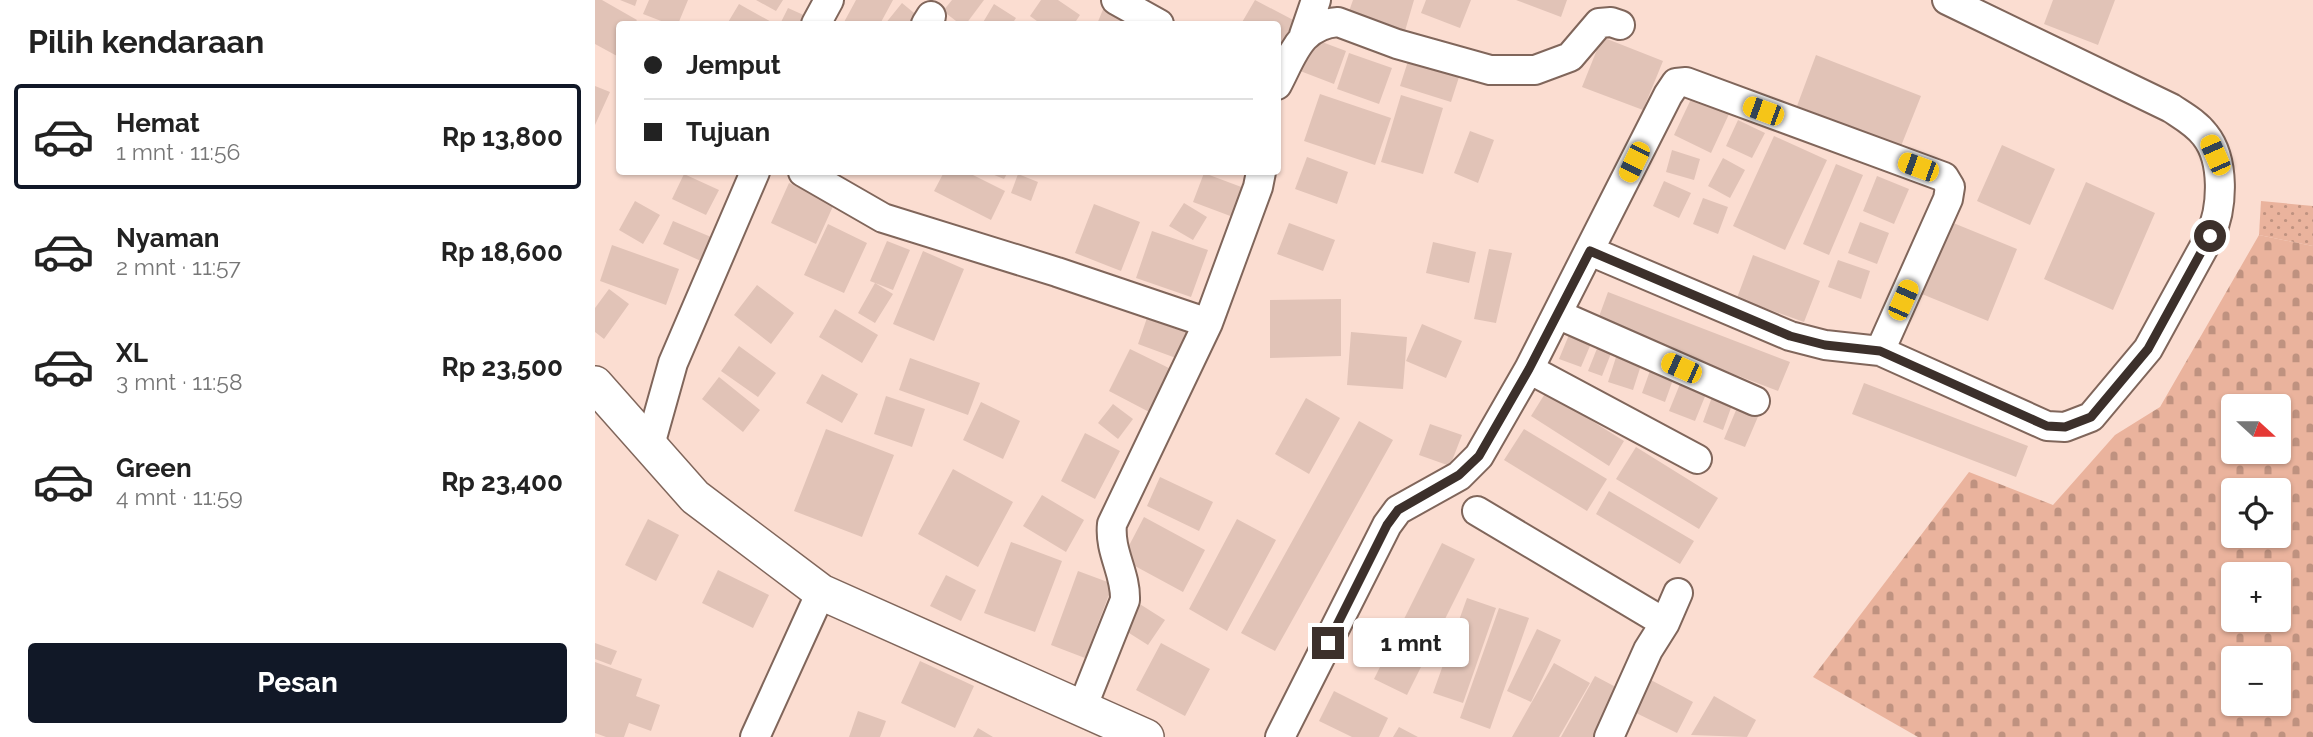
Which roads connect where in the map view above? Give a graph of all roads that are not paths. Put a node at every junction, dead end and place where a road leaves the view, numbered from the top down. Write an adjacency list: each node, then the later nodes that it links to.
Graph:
1 (829, 0): 6 (street)
2 (1116, 0): 7 (street)
3 (1316, 0): 9 (street)
4 (1947, 0): 5 (street)
5 (1989, 9): 18 (street)
6 (818, 21)
7 (1154, 21)
8 (1620, 25): 9 (street)
9 (1304, 35): 10 (street)
10 (1281, 78)
11 (754, 175): 23 (street)
12 (816, 175): 14 (street)
13 (1260, 175): 17 (street)
14 (833, 179): 17 (street)
15 (1590, 251): 16 (street); 18 (street); 18 (street)
16 (1557, 314): 19 (street); 21 (street)
17 (1208, 323): 29 (street)
18 (1880, 351)
19 (1529, 369): 24 (street); 32 (street)
20 (595, 384): 23 (street)
21 (1755, 401)
22 (595, 423): 23 (street)
23 (650, 445): 26 (street)
24 (1697, 459)
25 (1477, 511): 28 (street)
26 (821, 592): 29 (street); 30 (street)
27 (1678, 593): 28 (street)
28 (1665, 623): 33 (street)
29 (1081, 708): 31 (street)
30 (755, 737)
31 (1146, 737)
32 (1280, 737)
33 (1609, 737)

